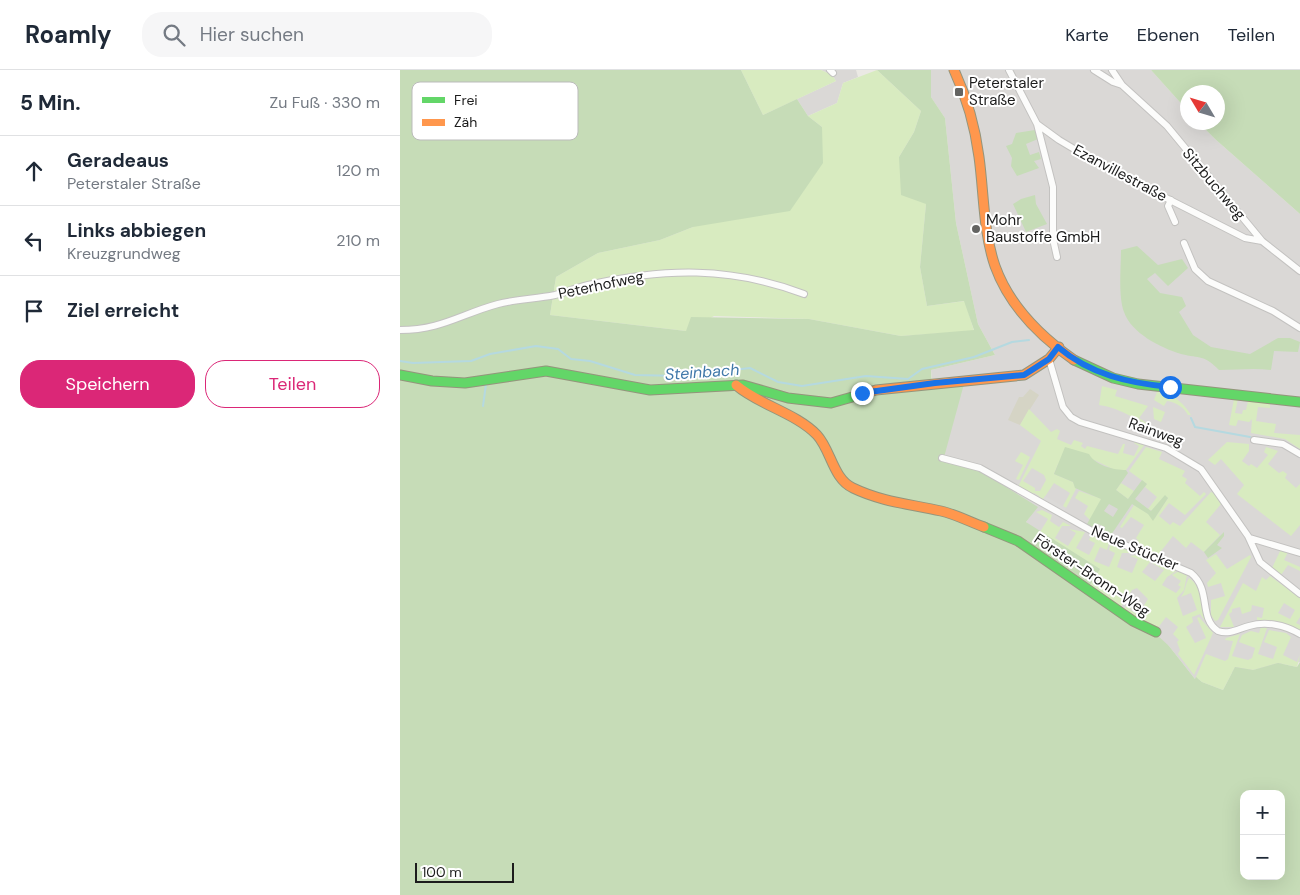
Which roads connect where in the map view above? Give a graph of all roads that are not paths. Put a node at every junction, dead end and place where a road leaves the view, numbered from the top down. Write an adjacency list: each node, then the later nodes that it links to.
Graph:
1 (954, 70): 16 (street)
2 (1008, 70): 6 (street, Ezanvillestraße)
3 (1094, 70): 5 (street)
4 (1112, 70): 5 (street, Sitzbuchweg)
5 (1122, 85): 9 (street, Sitzbuchweg)
6 (1038, 124): 7 (street, Ezanvillestraße); 11 (street)
7 (1171, 200): 8 (street); 9 (street, Ezanvillestraße)
8 (1175, 222)
9 (1262, 241): 12 (street, Sitzbuchweg)
10 (1184, 243): 14 (street)
11 (1057, 257)
12 (1300, 271)
13 (804, 294): 15 (street, Peterhofweg)
14 (1300, 328)
15 (400, 330)
16 (1058, 347): 17 (street); 20 (street)
17 (1049, 359): 19 (street); 24 (street, Rainweg)
18 (400, 375): 19 (street)
19 (736, 385): 27 (street, Förster-Bronn-Weg)
20 (1300, 402)
21 (1254, 440): 22 (street)
22 (1300, 454)
23 (942, 458): 28 (street, Neue Stücker)
24 (1250, 538): 25 (street); 26 (street, Rainweg)
25 (1300, 553)
26 (1300, 594)
27 (1156, 632)
28 (1300, 634)

